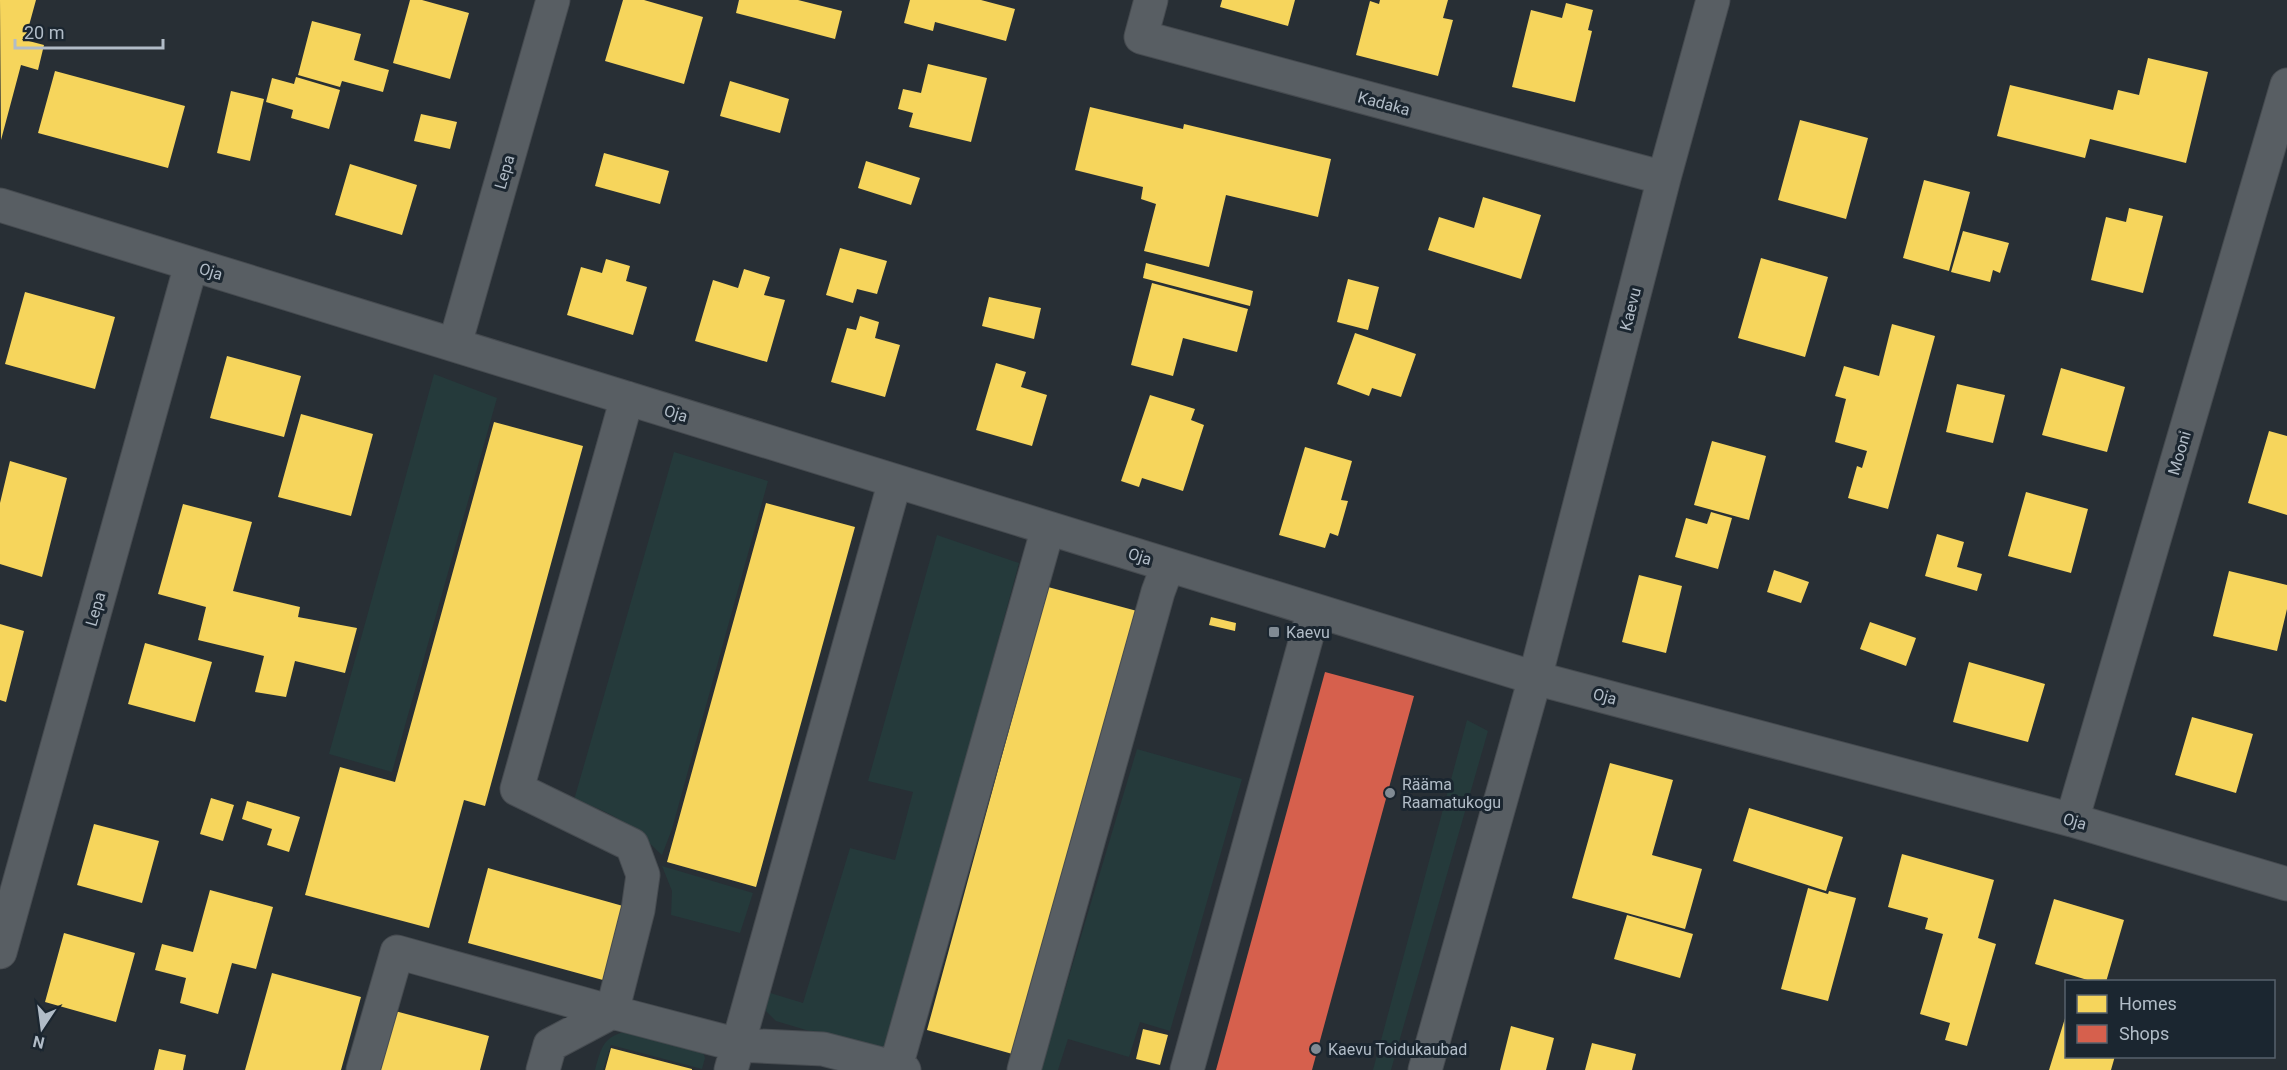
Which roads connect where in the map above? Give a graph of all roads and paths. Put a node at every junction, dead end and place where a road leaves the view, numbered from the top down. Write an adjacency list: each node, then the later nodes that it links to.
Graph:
1 (553, 0): 8 (street, Lepa)
2 (1151, 0): 5 (street, Kadaka)
3 (1713, 0): 5 (street, Kaevu)
4 (2287, 85): 15 (street, Mooni)
5 (1664, 178): 14 (street, Kaevu)
6 (0, 205): 7 (street, Oja)
7 (191, 265): 8 (street, Oja); 17 (street, Lepa)
8 (455, 344): 9 (street, Oja)
9 (627, 398): 10 (street, Oja); 18 (street)
10 (896, 481): 11 (street, Oja); 19 (street)
11 (1048, 528): 12 (street, Oja); 20 (street)
12 (1168, 565): 13 (street, Oja); 23 (street)
13 (1314, 610): 14 (street, Oja); 24 (street)
14 (1535, 678): 15 (street, Oja); 25 (street, Kaevu)
15 (2072, 820): 16 (street, Oja)
16 (2287, 884)
17 (0, 952)
18 (612, 1012): 19 (street); 21 (street); 22 (street)
19 (735, 1057): 20 (street)
20 (898, 1069)
21 (363, 1070)
22 (543, 1070)
23 (1024, 1070)
24 (1187, 1070)
25 (1425, 1070)

